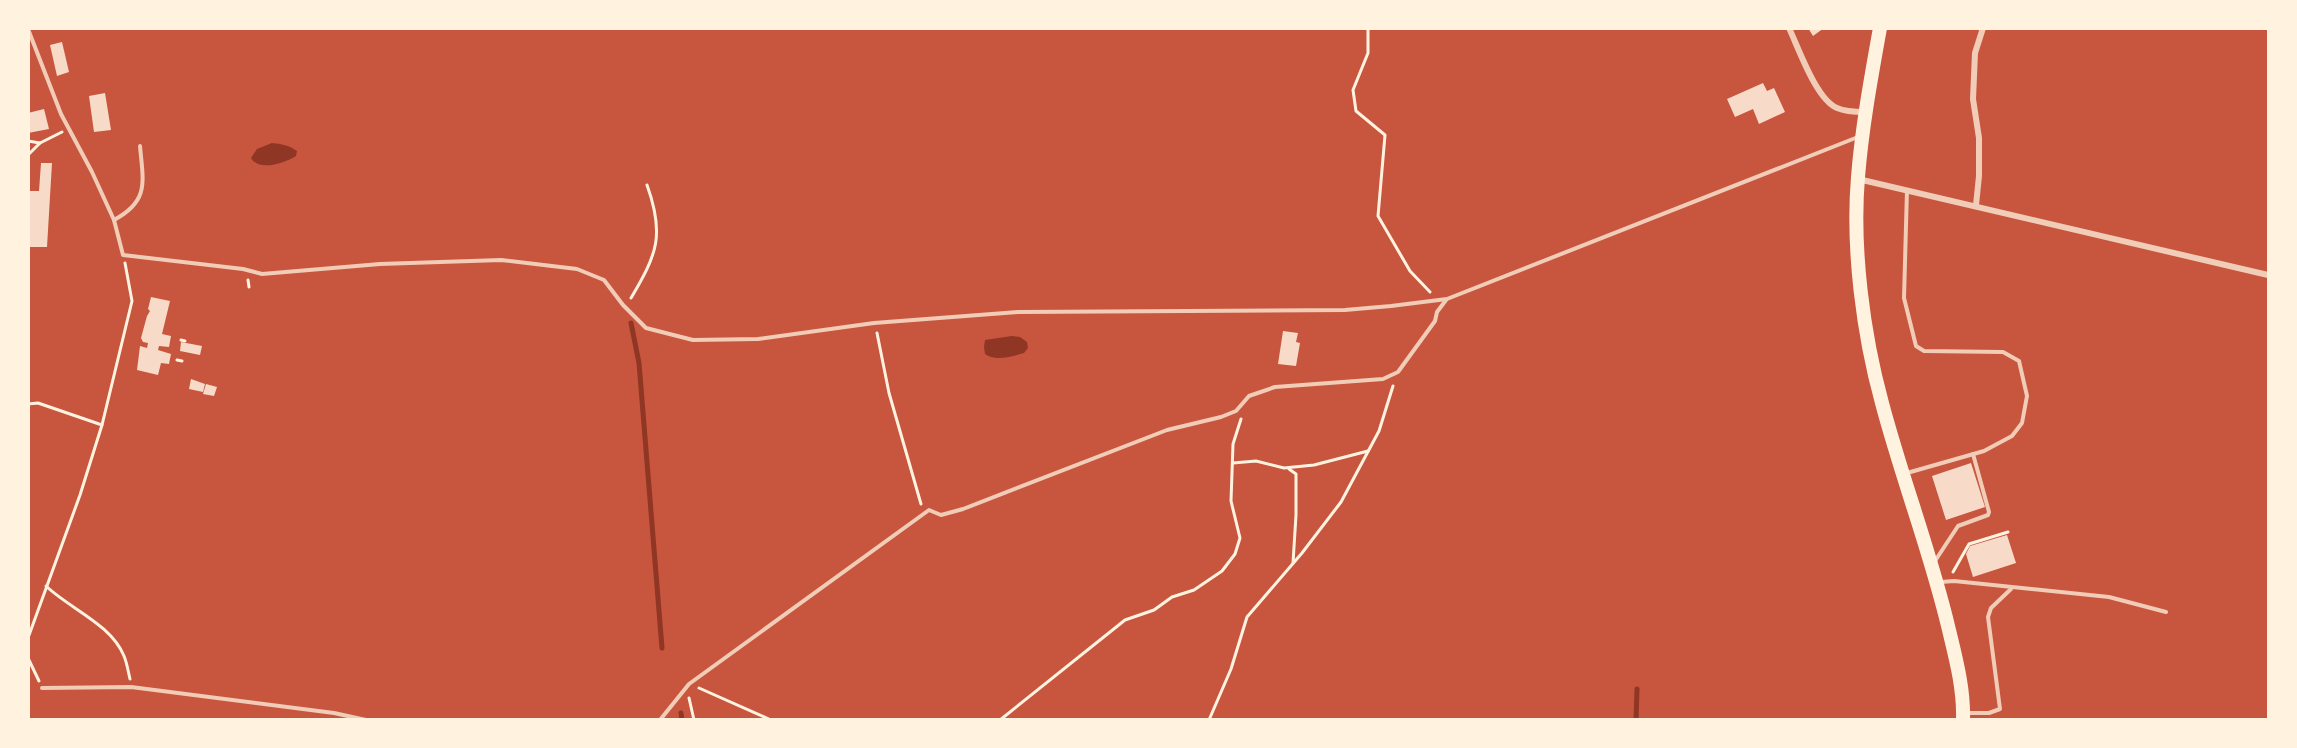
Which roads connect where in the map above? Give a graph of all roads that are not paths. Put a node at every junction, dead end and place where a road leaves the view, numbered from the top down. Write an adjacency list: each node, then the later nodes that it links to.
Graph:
1 (1789, 28): 5 (street)
2 (1880, 28): 5 (main road)
3 (1983, 28): 10 (street)
4 (28, 30): 11 (lane)
5 (1866, 112): 6 (main road)
6 (1862, 135): 8 (main road); 13 (lane)
7 (140, 147): 11 (lane)
8 (1858, 179): 9 (street); 15 (main road)
9 (1907, 190): 10 (street); 14 (lane)
10 (1976, 205): 12 (street)
11 (114, 220): 13 (lane)
12 (2268, 276)
13 (1447, 300): 23 (lane)
14 (1973, 454): 15 (lane); 16 (lane)
15 (1903, 474): 16 (main road)
16 (1932, 566): 17 (main road)
17 (1937, 583): 18 (lane); 21 (main road)
18 (2012, 588): 19 (lane); 21 (lane)
19 (2166, 612)
20 (42, 688): 22 (lane)
21 (1964, 716)
22 (366, 720)
23 (660, 720)

